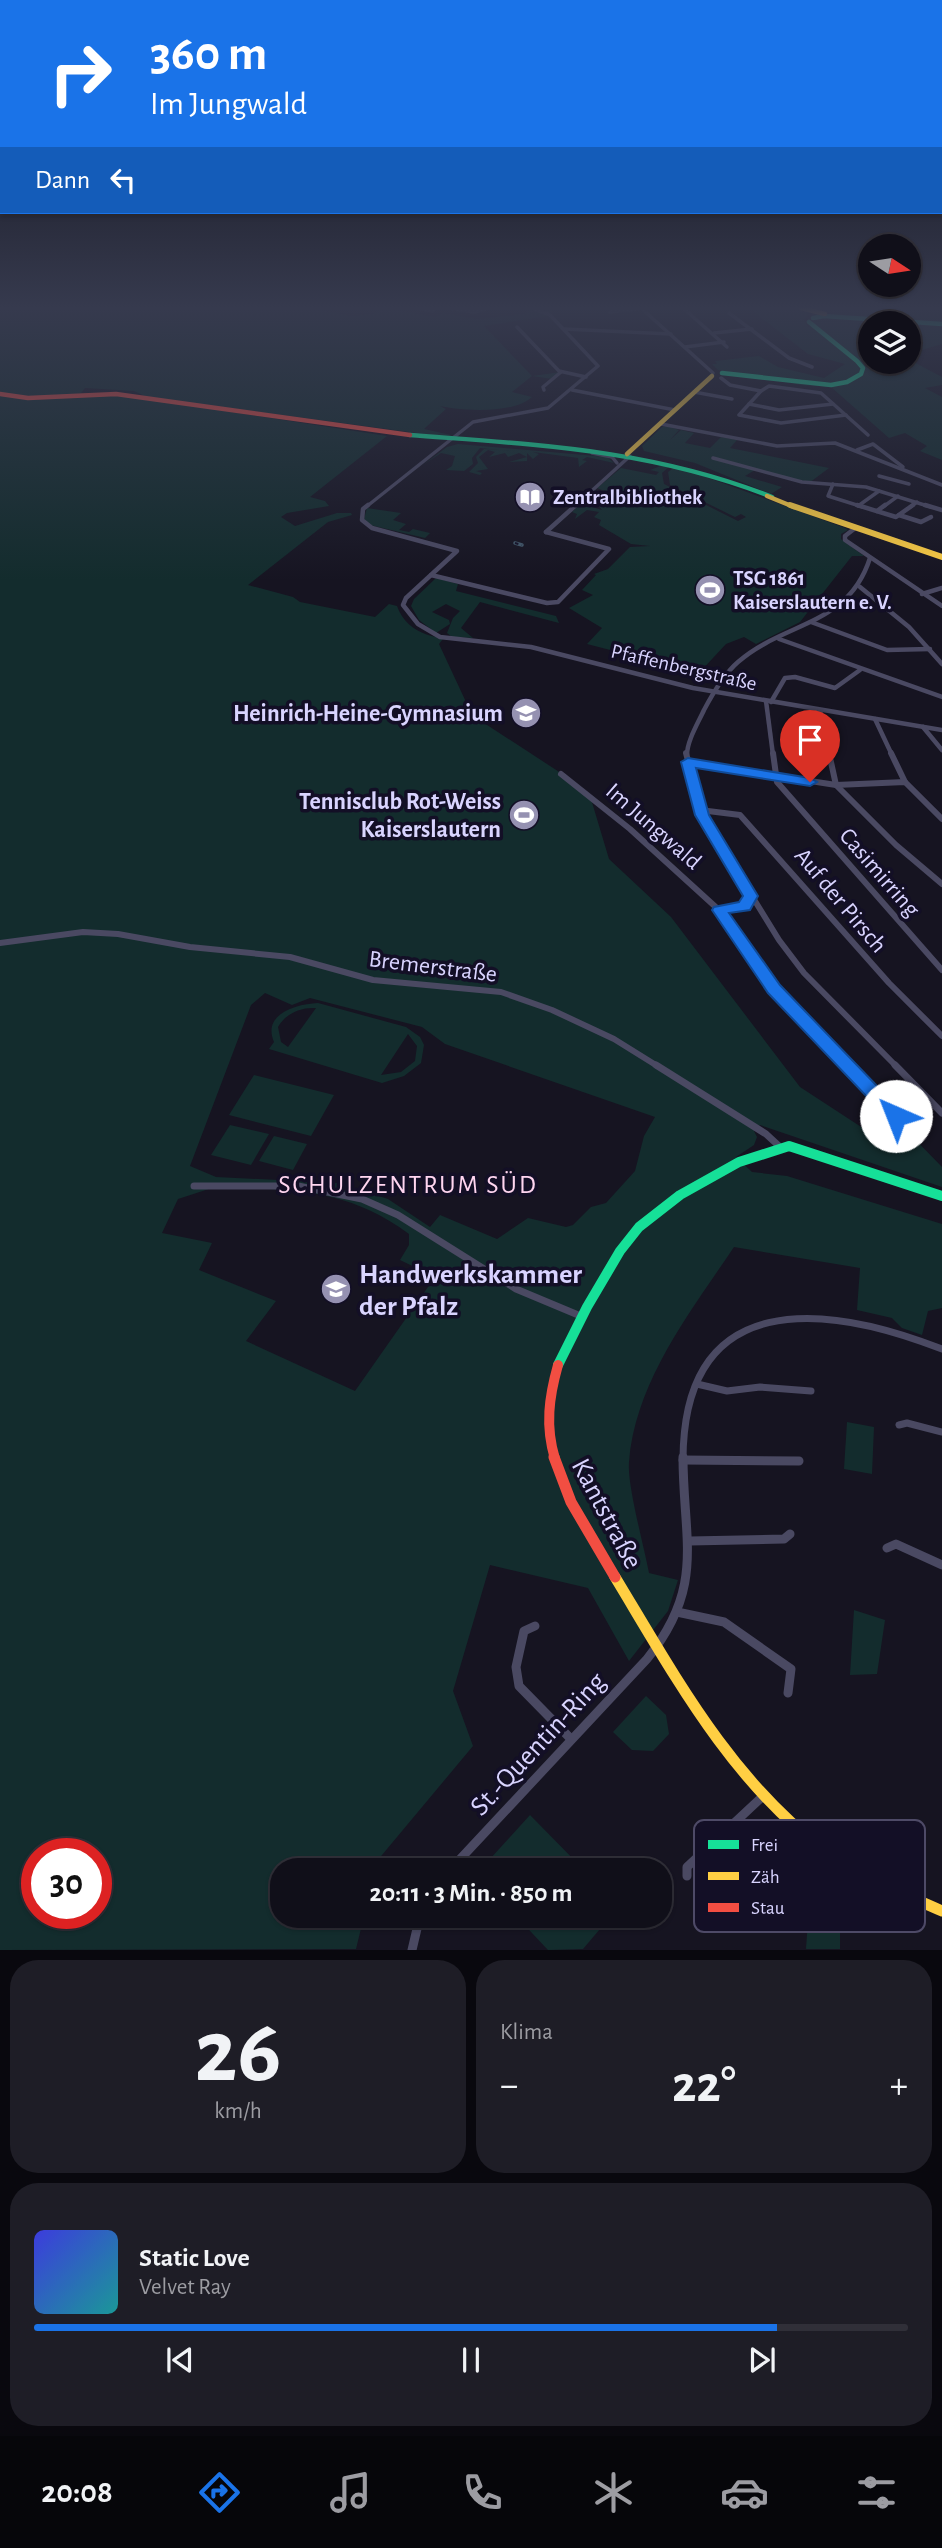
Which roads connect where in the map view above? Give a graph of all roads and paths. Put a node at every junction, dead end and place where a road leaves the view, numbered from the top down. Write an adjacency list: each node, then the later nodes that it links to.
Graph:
1 (147, 399): 13 (main road)
2 (559, 399): 11 (street)
3 (618, 399): 9 (street)
4 (687, 399): 9 (main road)
5 (754, 399): 7 (street)
6 (828, 399): 8 (street)
7 (749, 404): 8 (street); 10 (street)
8 (833, 404): 10 (street)
9 (675, 410): 12 (main road)
10 (846, 415): 15 (street)
11 (491, 417): 14 (street); 17 (street)
12 (661, 424): 19 (main road); 21 (street)
13 (331, 425): 16 (main road); 17 (main road)
14 (464, 431): 17 (street); 18 (main road)
15 (868, 435)
16 (430, 439): 17 (main road); 20 (main road)
17 (450, 440): 18 (main road); 20 (street); 22 (main road)
18 (490, 443): 22 (main road)
19 (642, 444): 22 (main road); 24 (main road)
20 (437, 449): 44 (street)
21 (856, 450): 25 (street); 25 (street)
22 (625, 458): 24 (main road); 33 (main road); 44 (street)
23 (713, 458): 28 (street)
24 (699, 467): 33 (main road)
25 (907, 471): 27 (street)
26 (879, 476): 27 (street)
27 (926, 479): 30 (street)
28 (833, 484): 29 (street); 34 (street)
29 (852, 485): 31 (street); 34 (street)
30 (942, 485)
31 (879, 491): 32 (street); 36 (street)
32 (898, 496): 35 (street); 38 (street)
33 (772, 497): 41 (main road)
34 (846, 502): 36 (street)
35 (917, 502): 37 (street); 39 (street)
36 (858, 506): 38 (street)
37 (942, 510)
38 (877, 512): 39 (street)
39 (899, 516): 40 (street)
40 (931, 517)
41 (854, 529): 42 (main road); 43 (street)
42 (942, 557)
43 (870, 558): 45 (street); 47 (street)
44 (432, 575): 54 (street, Pfaffenbergstraße)
45 (860, 587): 49 (street); 51 (street)
46 (942, 588): 47 (street)
47 (922, 594): 48 (street)
48 (942, 606)
49 (811, 622): 50 (street); 51 (street)
50 (779, 639): 53 (street); 54 (street)
51 (930, 649): 52 (street)
52 (942, 664)
53 (860, 670): 55 (street); 56 (street)
54 (716, 693): 56 (street, Pfaffenbergstraße); 62 (street)
55 (942, 697)
56 (769, 702): 57 (street, Pfaffenbergstraße); 64 (street)
57 (820, 710): 58 (street, Pfaffenbergstraße); 66 (street)
58 (875, 719): 59 (street, Pfaffenbergstraße); 65 (street)
59 (923, 727): 60 (street, Pfaffenbergstraße); 61 (street)
60 (942, 730)
61 (942, 750)
62 (688, 762): 64 (street); 67 (street)
63 (561, 774): 72 (street, Im Jungwald)
64 (774, 778): 66 (street); 75 (street, Casimirring)
65 (905, 782): 66 (street); 68 (street)
66 (836, 785): 69 (street)
67 (700, 810): 70 (street); 76 (street, Auf der Pirsch)
68 (942, 819)
69 (942, 884)
70 (751, 896): 71 (street); 73 (street)
71 (740, 908): 72 (street); 73 (street)
72 (719, 910): 78 (street, Im Jungwald)
73 (763, 914): 77 (street)
74 (0, 943): 79 (street, Bremerstraße)
75 (942, 970)
76 (942, 1036)
77 (942, 1113)
78 (896, 1116)
79 (779, 1146): 81 (main road, Bremerstraße); 82 (main road, Kantstraße)
80 (194, 1186): 82 (street)
81 (942, 1196)
82 (583, 1317): 96 (main road, Kantstraße)
83 (942, 1349): 84 (street, St.-Quentin-Ring)
84 (697, 1384): 85 (street); 88 (street, St.-Quentin-Ring)
85 (811, 1391)
86 (898, 1425): 87 (street)
87 (942, 1432)
88 (683, 1460): 89 (street); 91 (street, St.-Quentin-Ring)
89 (799, 1461)
90 (790, 1534): 91 (street)
91 (690, 1541): 94 (street, St.-Quentin-Ring)
92 (887, 1548): 93 (street)
93 (942, 1565)
94 (677, 1612): 96 (street, St.-Quentin-Ring); 97 (street)
95 (535, 1626): 98 (street)
96 (657, 1647): 98 (street, St.-Quentin-Ring); 99 (main road, Kantstraße)
97 (788, 1693)
98 (571, 1740): 102 (street, St.-Quentin-Ring)
99 (761, 1798): 100 (street); 101 (main road, Kantstraße)
100 (737, 1820)
101 (786, 1820)
102 (461, 1858)
103 (694, 1860): 104 (street)
104 (687, 1876)
105 (925, 1905): 106 (main road, Kantstraße)
106 (942, 1911)
107 (418, 1928): 108 (street)
108 (412, 1950)

